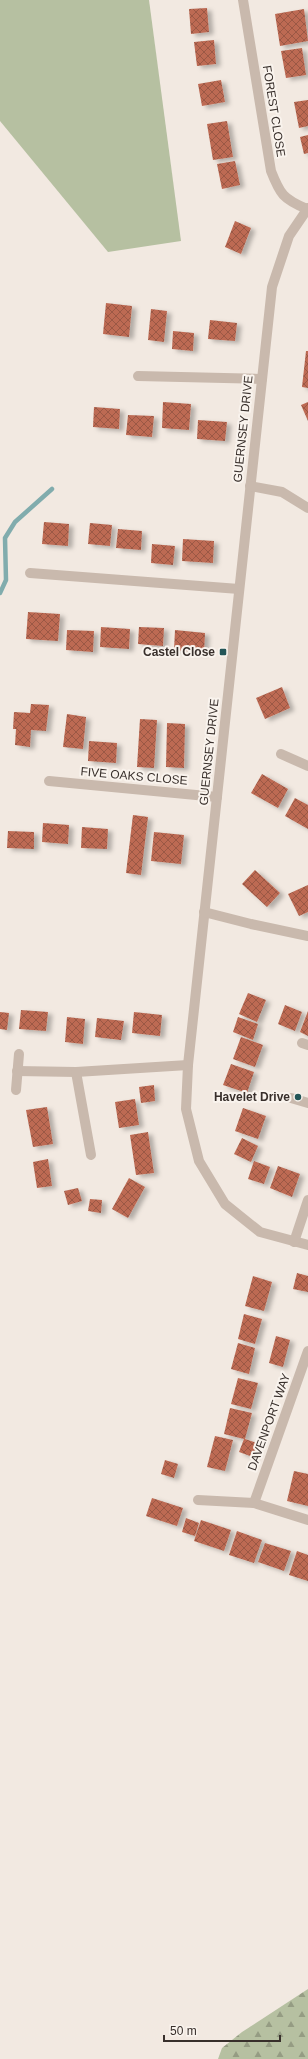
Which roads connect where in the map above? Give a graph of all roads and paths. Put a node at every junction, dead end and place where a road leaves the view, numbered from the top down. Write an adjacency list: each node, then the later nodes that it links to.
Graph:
1 (243, 0): 2 (street, FOREST CLOSE)
2 (307, 209): 4 (street, GUERNSEY DRIVE)
3 (138, 376): 4 (street)
4 (262, 379): 5 (street, GUERNSEY DRIVE)
5 (250, 486): 6 (street); 8 (street, GUERNSEY DRIVE)
6 (308, 508)
7 (30, 573): 8 (street)
8 (239, 589): 12 (street, GUERNSEY DRIVE)
9 (281, 754): 10 (street)
10 (308, 766)
11 (49, 781): 12 (street, FIVE OAKS CLOSE)
12 (217, 797): 13 (street, GUERNSEY DRIVE)
13 (204, 912): 14 (street); 16 (street, GUERNSEY DRIVE)
14 (308, 936)
15 (18, 1054): 17 (street)
16 (188, 1065): 18 (street); 24 (street, GUERNSEY DRIVE)
17 (17, 1071): 18 (street); 19 (street)
18 (76, 1072): 22 (street)
19 (16, 1090)
20 (291, 1098): 21 (street)
21 (308, 1103)
22 (91, 1155)
23 (308, 1200): 24 (street)
24 (294, 1242): 25 (street, GUERNSEY DRIVE)
25 (308, 1245)
26 (308, 1351): 28 (street, DAVENPORT WAY)
27 (198, 1500): 28 (street)
28 (254, 1503): 29 (street)
29 (308, 1520)

